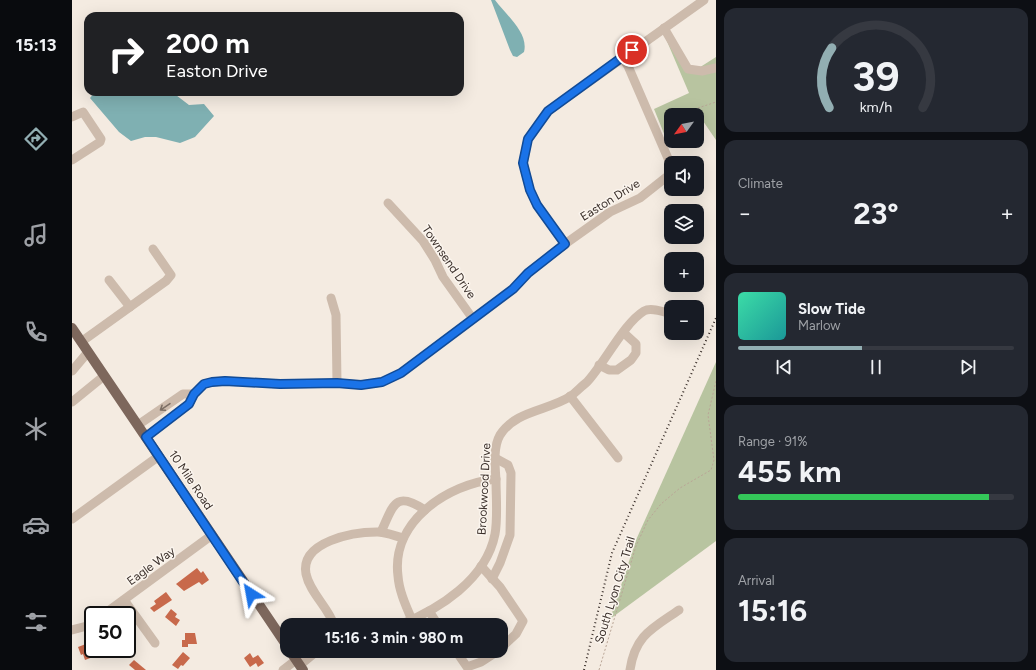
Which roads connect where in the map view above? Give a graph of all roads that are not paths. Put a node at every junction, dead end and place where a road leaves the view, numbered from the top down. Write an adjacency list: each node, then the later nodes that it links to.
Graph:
1 (704, 0): 2 (street)
2 (664, 28): 3 (street); 4 (street)
3 (622, 57): 8 (street); 8 (street, Easton Drive)
4 (716, 68)
5 (72, 117): 6 (street)
6 (72, 160)
7 (388, 203): 14 (street, Townsend Drive)
8 (565, 244): 14 (street, Easton Drive)
9 (153, 249): 12 (street)
10 (109, 280): 12 (street)
11 (331, 298): 22 (street)
12 (130, 307): 17 (street)
13 (664, 312): 16 (street, Brookwood Drive)
14 (473, 318): 22 (street, Easton Drive)
15 (72, 328): 17 (main road, 10 Mile Road)
16 (624, 333): 19 (street, Brookwood Drive); 19 (street)
17 (81, 342): 18 (main road, 10 Mile Road)
18 (88, 352): 20 (street); 21 (main road, 10 Mile Road)
19 (599, 365): 24 (street, Brookwood Drive)
20 (72, 371)
21 (104, 376): 25 (street); 26 (main road, 10 Mile Road)
22 (337, 383): 23 (street, Easton Drive)
23 (194, 394): 26 (street, Easton Drive, one-way to 26); 27 (street, Easton Drive)
24 (570, 396): 29 (street, Brookwood Drive); 30 (street)
25 (72, 402)
26 (138, 425): 27 (main road, 10 Mile Road)
27 (146, 437): 28 (main road, 10 Mile Road)
28 (159, 456): 33 (street); 35 (main road, 10 Mile Road)
29 (495, 458): 31 (street, Brookwood Drive); 38 (street)
30 (618, 458)
31 (496, 479): 32 (street); 37 (street, Brookwood Drive)
32 (425, 510): 34 (street); 36 (street)
33 (72, 519)
34 (381, 532): 36 (street); 43 (street)
35 (212, 535): 39 (street, Eagle Way); 49 (main road, 10 Mile Road)
36 (403, 538): 44 (street)
37 (481, 566): 38 (street); 42 (street, Brookwood Drive)
38 (492, 578): 50 (street)
39 (124, 600): 40 (street, Eagle Way); 51 (street)
40 (116, 606)
41 (679, 610): 57 (street)
42 (429, 611): 45 (street, Brookwood Drive); 46 (street)
43 (330, 618)
44 (411, 618)
45 (416, 618)
46 (434, 618)
47 (84, 627): 48 (street)
48 (72, 630)
49 (280, 635)
50 (508, 641)
51 (155, 643)
52 (294, 658): 56 (street)
53 (460, 658): 55 (street)
54 (487, 658): 55 (street)
55 (467, 669)
56 (283, 670)
57 (630, 670)

